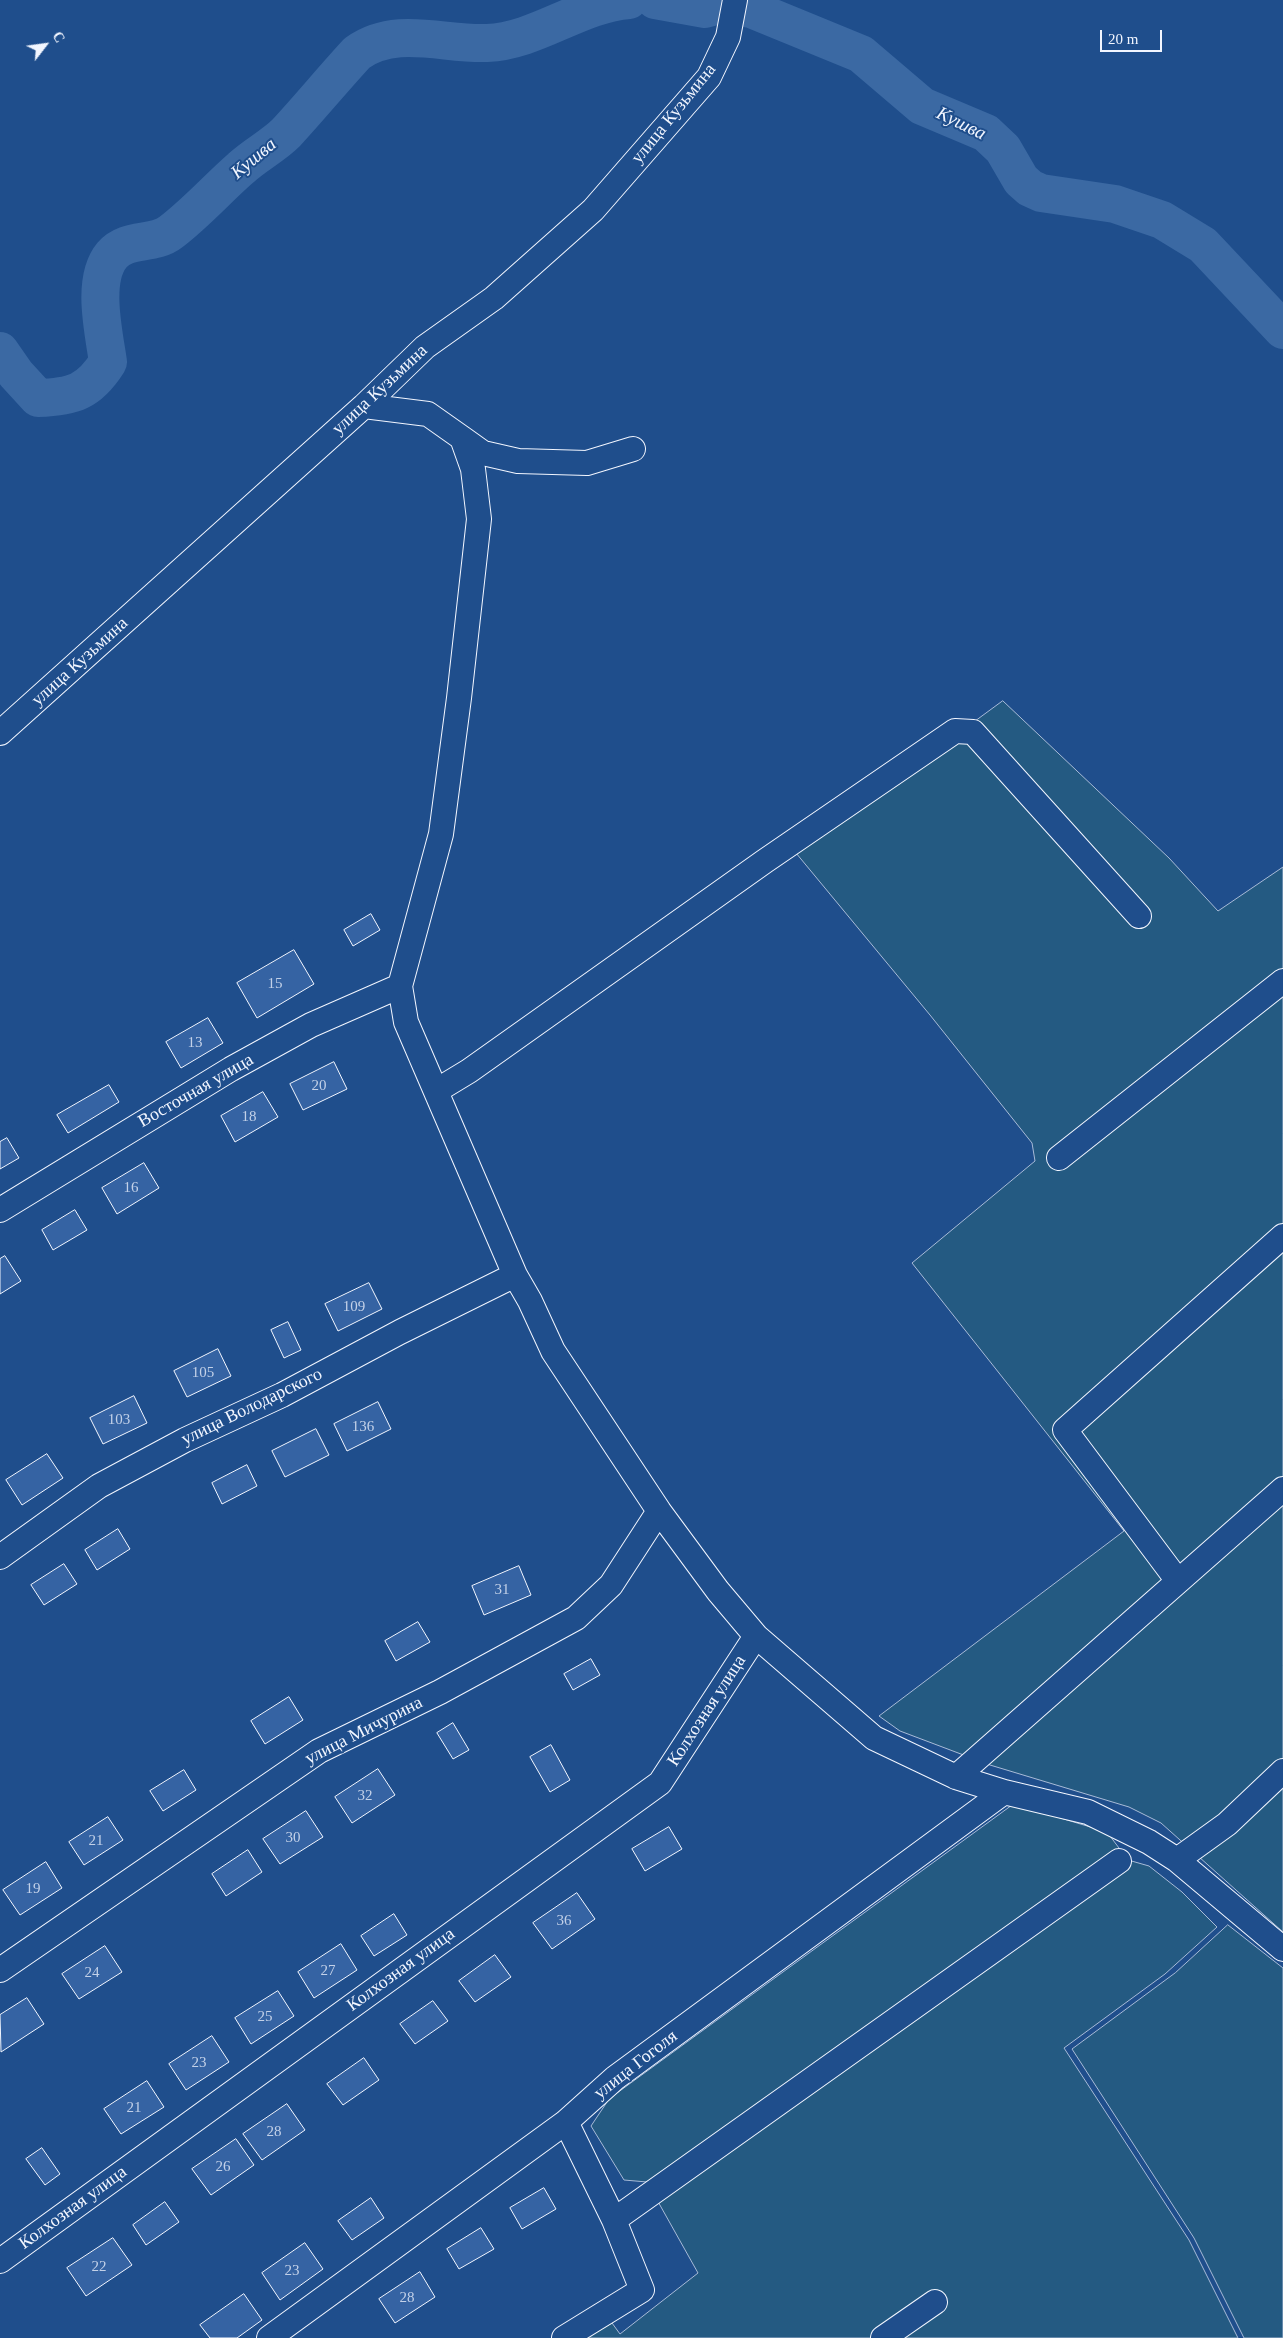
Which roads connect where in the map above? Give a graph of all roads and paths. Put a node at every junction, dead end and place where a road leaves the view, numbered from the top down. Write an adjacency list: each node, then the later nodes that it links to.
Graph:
1 (735, 0): 2 (street, улица Кузьмина)
2 (364, 406): 3 (street); 5 (street, улица Кузьмина)
3 (462, 438): 4 (street); 8 (street)
4 (633, 450)
5 (0, 733)
6 (1139, 916): 9 (street)
7 (1283, 981): 10 (street)
8 (400, 986): 9 (street); 11 (street, Восточная улица)
9 (436, 1091): 13 (street)
10 (1059, 1158)
11 (0, 1210)
12 (1283, 1236): 17 (street)
13 (515, 1275): 15 (street); 16 (street, улица Володарского)
14 (1283, 1489): 17 (street)
15 (659, 1512): 18 (street); 25 (street, улица Мичурина)
16 (0, 1557)
17 (1178, 1582): 20 (street)
18 (756, 1636): 20 (street); 28 (street, Колхозная улица)
19 (1283, 1771): 23 (street)
20 (956, 1777): 21 (street)
21 (1004, 1792): 23 (street); 26 (street, улица Гоголя)
22 (1119, 1860): 27 (street)
23 (1177, 1860): 24 (street)
24 (1283, 1949)
25 (0, 1970)
26 (566, 2122): 27 (street); 30 (street, улица Гоголя)
27 (614, 2220): 31 (street)
28 (0, 2261)
29 (935, 2302): 32 (street)
30 (268, 2338)
31 (564, 2338)
32 (883, 2338)

